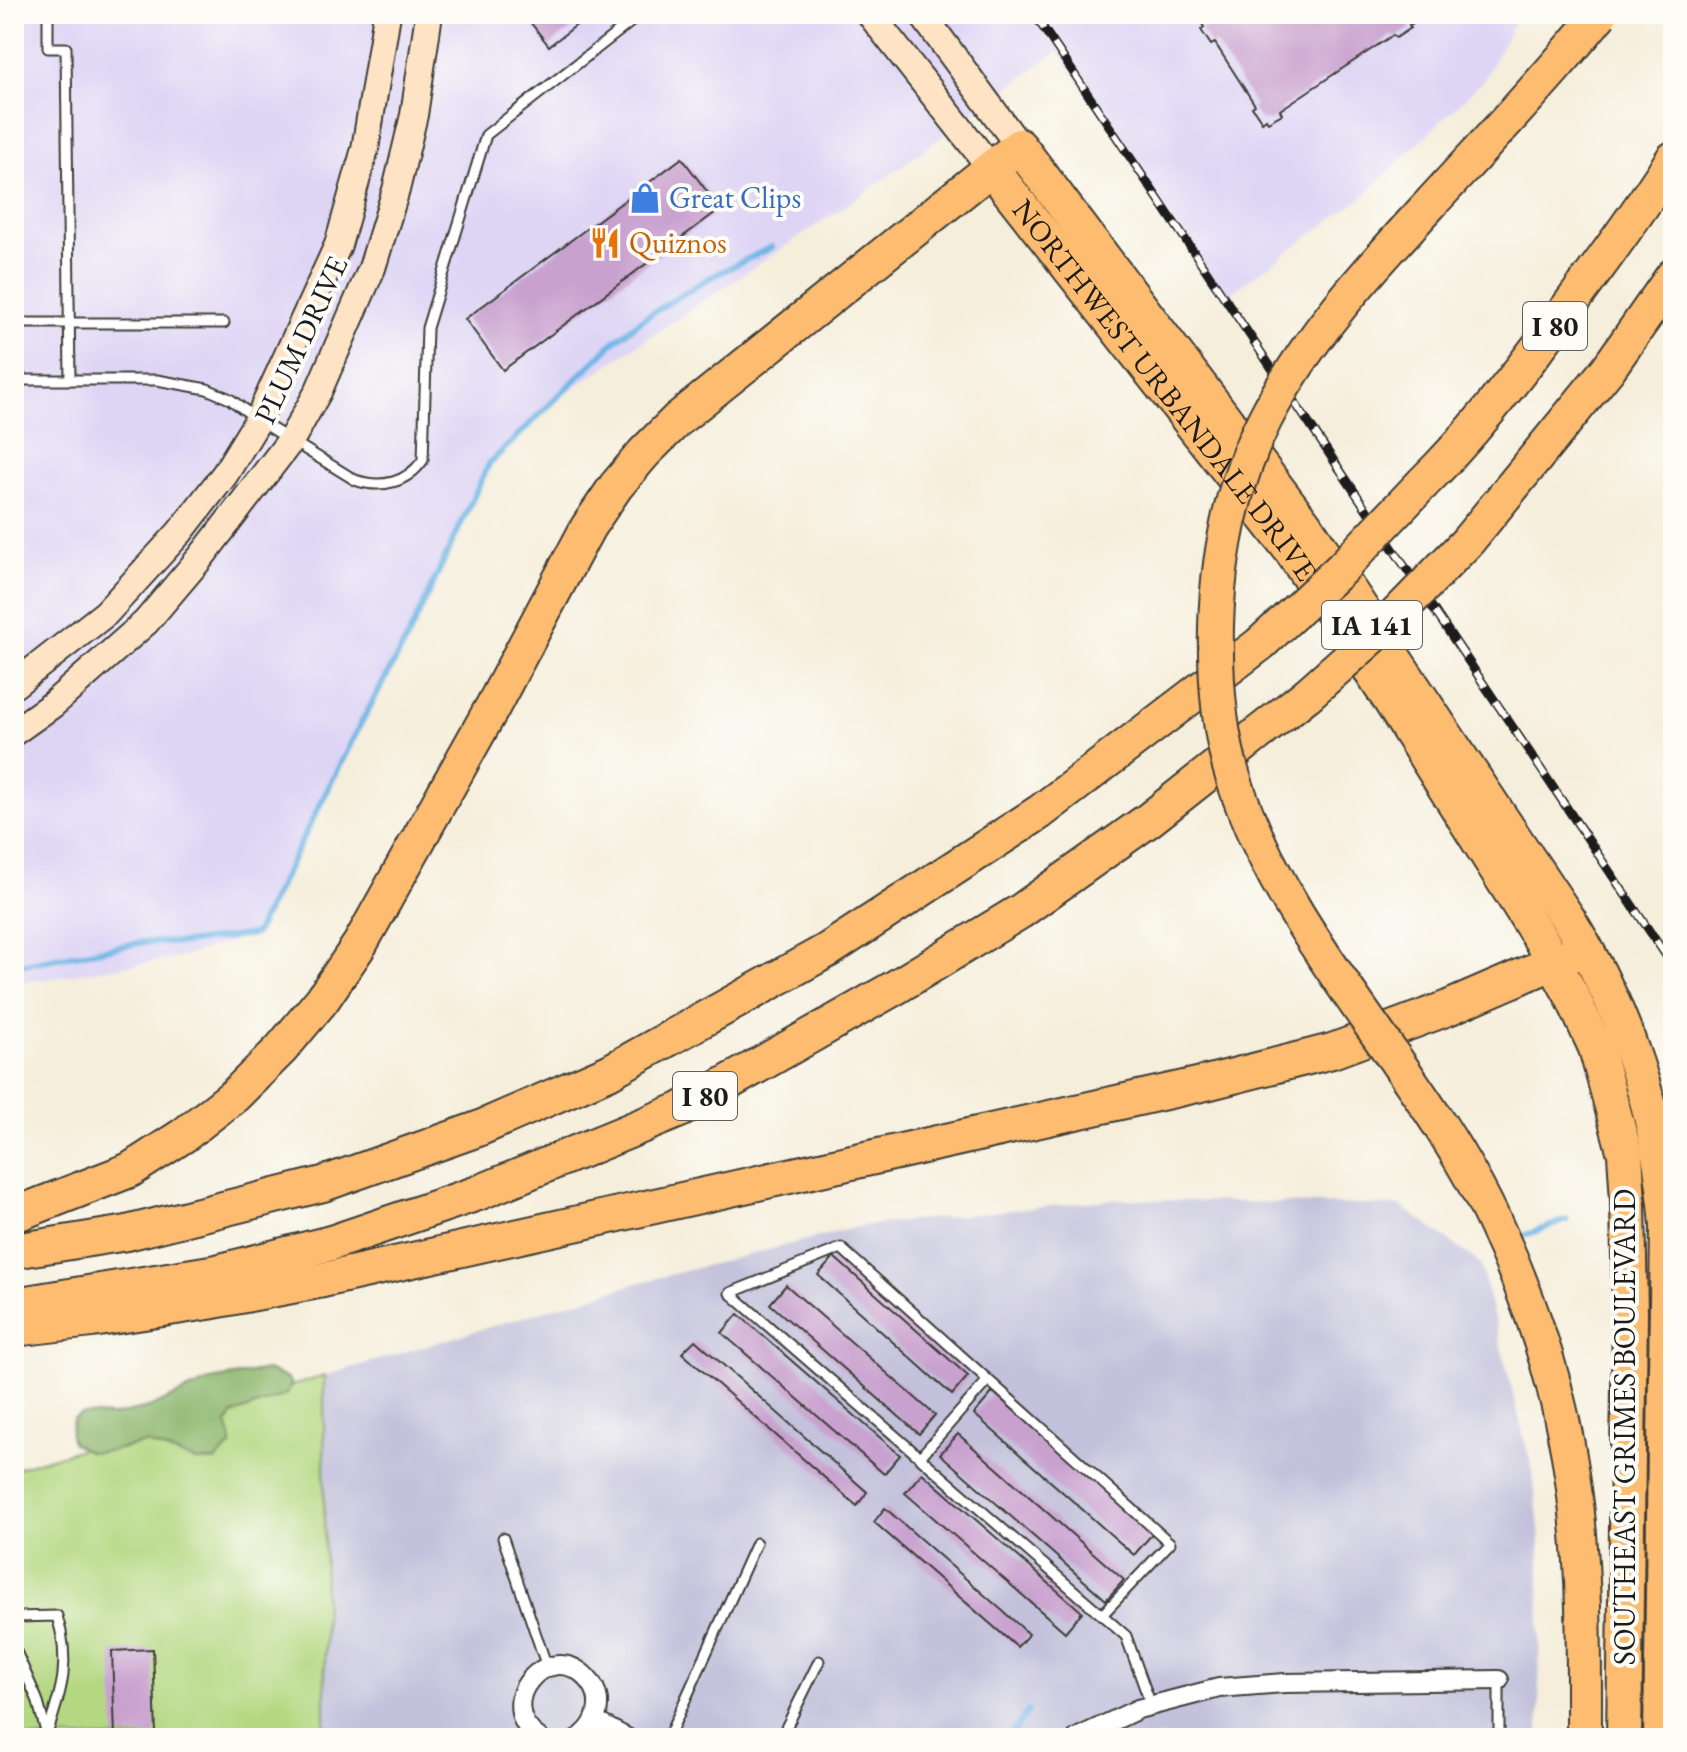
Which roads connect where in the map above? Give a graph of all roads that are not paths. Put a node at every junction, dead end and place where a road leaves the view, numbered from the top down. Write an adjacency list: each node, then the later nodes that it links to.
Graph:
1 (48, 14): 13 (lane)
2 (387, 14): 17 (street, PLUM DRIVE)
3 (429, 14): 18 (street, PLUM DRIVE)
4 (641, 14): 18 (lane)
5 (870, 14): 10 (street, NORTHWEST URBANDALE DRIVE)
6 (922, 14): 8 (street, NORTHWEST URBANDALE DRIVE)
7 (1600, 14): 49 (highway, bridge)
8 (1019, 146): 10 (highway); 21 (highway, NORTHWEST URBANDALE DRIVE / IA 141)
9 (1673, 159): 26 (highway, I 80, bridge)
10 (991, 168): 22 (highway, NORTHWEST URBANDALE DRIVE / IA 141); 25 (highway)
11 (1673, 276): 27 (highway, I 80, bridge)
12 (14, 323): 13 (lane)
13 (69, 323): 14 (lane); 16 (lane)
14 (224, 323)
15 (14, 380): 16 (lane)
16 (70, 380): 17 (lane)
17 (258, 420): 18 (lane); 19 (street, PLUM DRIVE)
18 (291, 440): 20 (street, PLUM DRIVE)
19 (14, 685)
20 (14, 732)
21 (1587, 948): 22 (highway); 23 (highway, NORTHWEST URBANDALE DRIVE / IA 141)
22 (1554, 963): 24 (highway, NORTHWEST URBANDALE DRIVE / IA 141); 28 (highway)
23 (1651, 1113): 51 (highway, SOUTHEAST GRIMES BOULEVARD / IA 141)
24 (1616, 1118): 50 (highway, SOUTHEAST GRIMES BOULEVARD / IA 141)
25 (14, 1215)
26 (14, 1251)
27 (14, 1305)
28 (14, 1329)
29 (988, 1380): 30 (lane); 30 (lane); 33 (lane)
30 (920, 1457): 33 (lane)
31 (503, 1538): 37 (lane)
32 (756, 1543): 45 (lane)
33 (1102, 1615): 39 (lane)
34 (14, 1617): 41 (lane)
35 (14, 1647): 41 (lane)
36 (819, 1661): 46 (lane)
37 (547, 1667): 40 (street); 42 (street)
38 (1499, 1680): 39 (street); 48 (lane)
39 (1151, 1705): 47 (street)
40 (595, 1721): 43 (street); 44 (street)
41 (47, 1736)
42 (536, 1737)
43 (579, 1738)
44 (627, 1738)
45 (668, 1738)
46 (781, 1738)
47 (1077, 1738)
48 (1499, 1738)
49 (1584, 1738)
50 (1624, 1738)
51 (1661, 1738)

